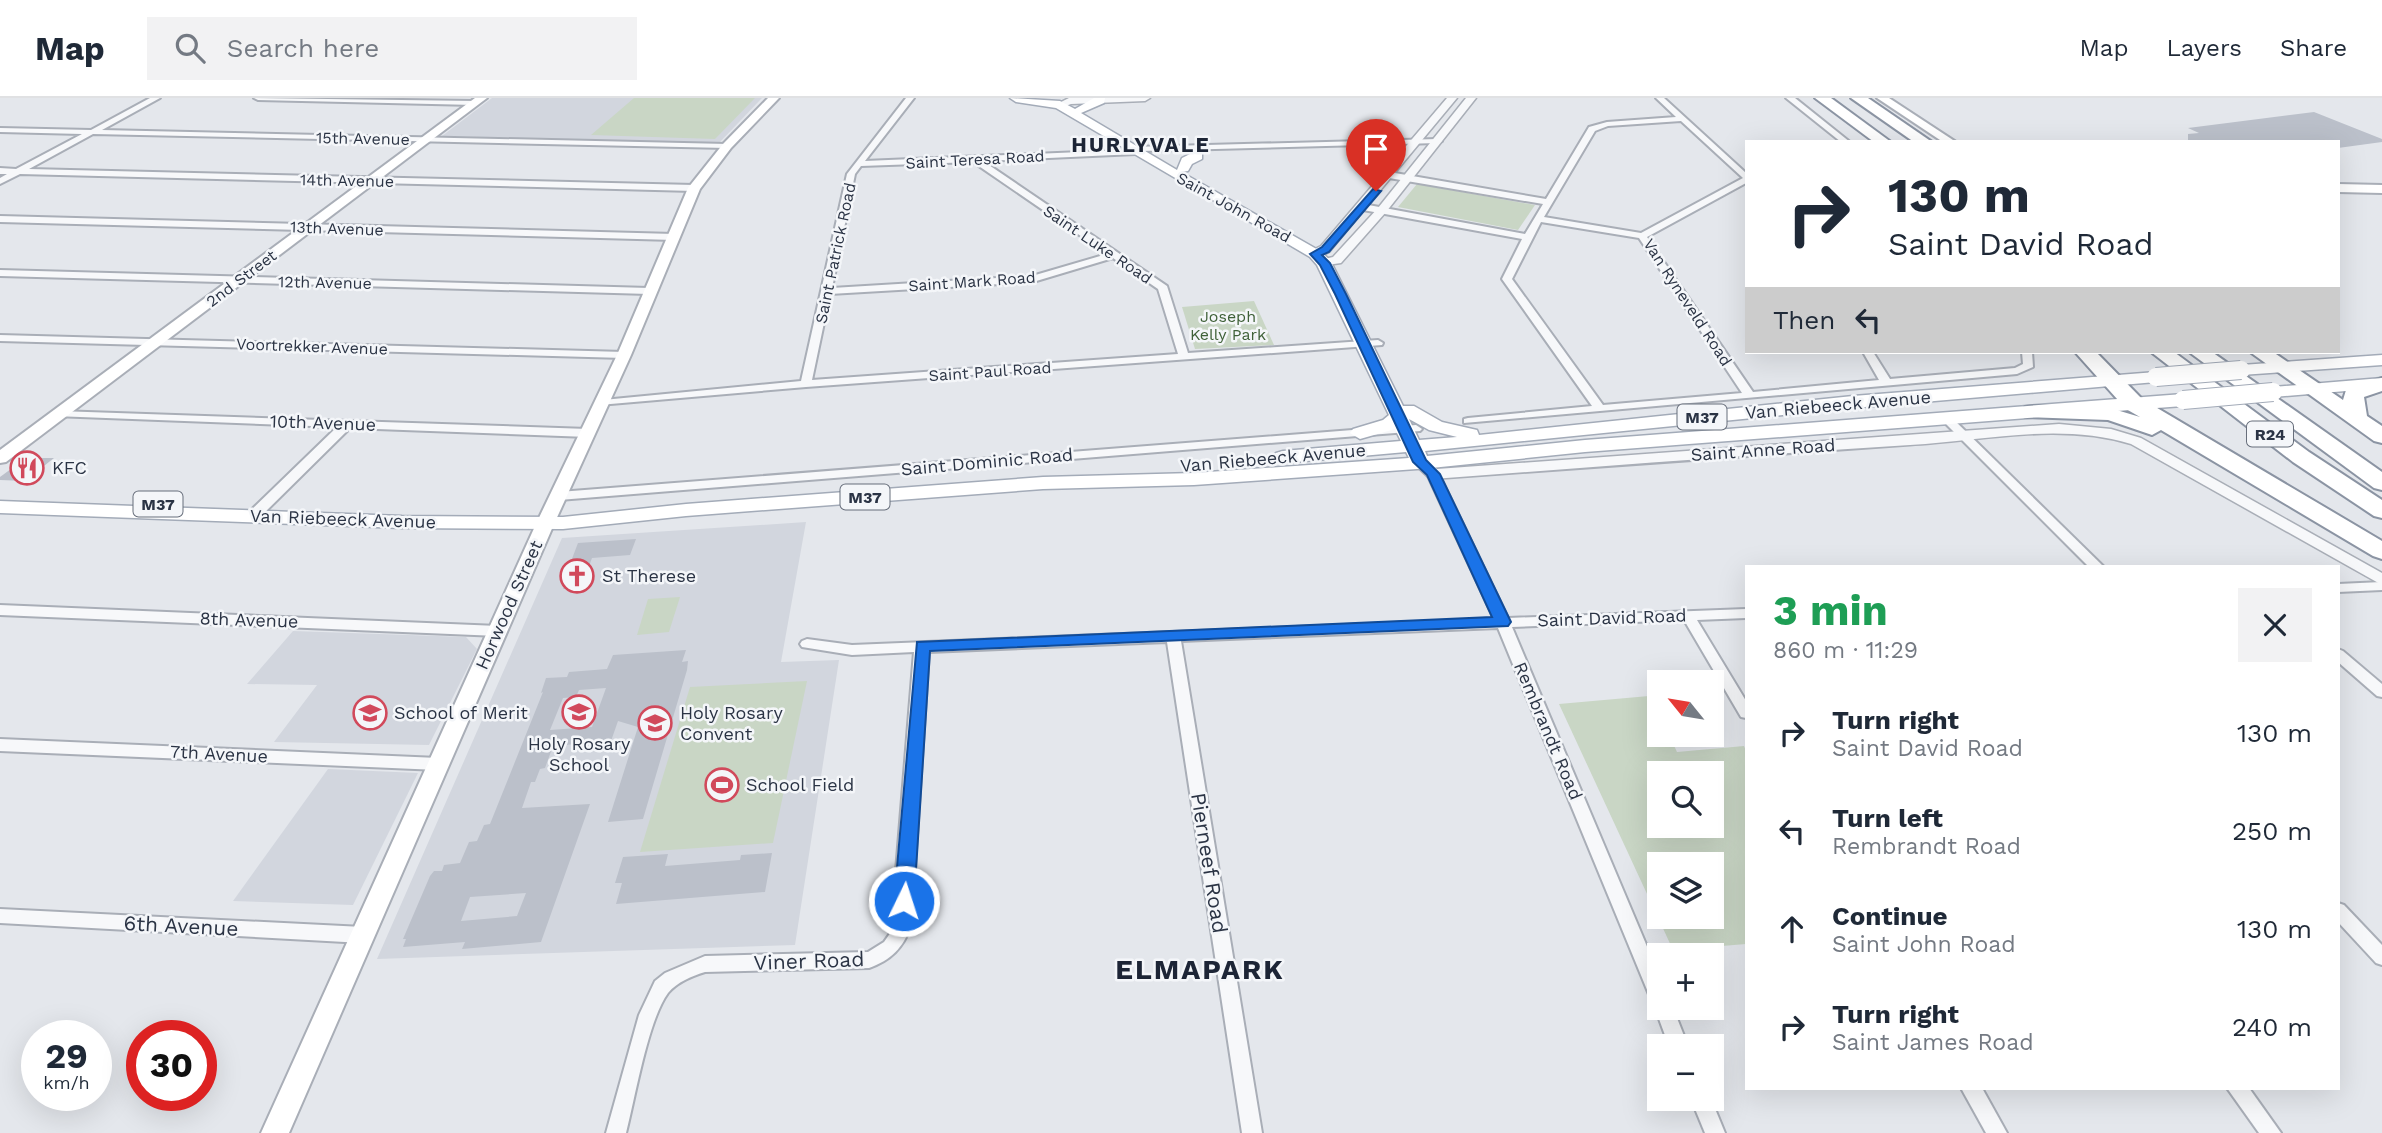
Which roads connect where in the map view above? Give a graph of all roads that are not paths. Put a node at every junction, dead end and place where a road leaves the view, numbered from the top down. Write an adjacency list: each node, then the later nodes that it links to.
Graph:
1 (156, 98): 20 (street)
2 (258, 98): 15 (street)
3 (774, 98): 29 (main road, Horwood Street)
4 (909, 98): 35 (street, Saint Patrick Road)
5 (1017, 98): 17 (main road); 17 (main road)
6 (1145, 98): 16 (street)
7 (1451, 98): 30 (street)
8 (1471, 98): 28 (street)
9 (1660, 98): 18 (street)
10 (1790, 98): 22 (street)
11 (1820, 98): 23 (highway); 24 (highway)
12 (1852, 98): 25 (highway)
13 (1858, 98): 26 (highway)
14 (1882, 98): 27 (main road)
15 (479, 100): 21 (main road, 2nd Street)
16 (1100, 100): 17 (main road)
17 (1064, 103): 32 (main road, Saint John Road)
18 (1684, 119): 40 (street); 48 (street)
19 (0, 130): 20 (street, 15th Avenue)
20 (93, 132): 21 (street, 15th Avenue); 38 (street)
21 (427, 139): 29 (street, 15th Avenue); 43 (main road, 2nd Street)
22 (1843, 140)
23 (1870, 140)
24 (1881, 140)
25 (1909, 140)
26 (1922, 140)
27 (1948, 140)
28 (1435, 145): 30 (street, Saint Teresa Road); 41 (street)
29 (727, 146): 45 (main road, Horwood Street)
30 (1413, 146): 31 (street, Saint Teresa Road); 39 (street)
31 (1275, 150): 32 (street, Saint Teresa Road); 33 (street, Saint Teresa Road)
32 (1144, 152): 33 (street, Saint Teresa Road); 34 (street, Saint Teresa Road); 36 (main road, Saint John Road); 58 (main road, Saint John Road)
33 (1197, 156): 36 (main road)
34 (973, 158): 35 (street, Saint Teresa Road); 57 (street, Saint Luke Road)
35 (857, 164): 62 (street, Saint Patrick Road)
36 (1182, 168): 58 (main road, Saint John Road)
37 (0, 171): 38 (street, 14th Avenue)
38 (18, 172): 43 (street, 14th Avenue); 44 (street)
39 (1389, 175): 41 (street); 49 (street)
40 (1745, 177)
41 (1408, 178): 48 (street); 50 (street)
42 (1745, 179): 54 (street, Van Ryneveld Road)
43 (371, 180): 45 (street, 14th Avenue); 53 (main road, 2nd Street)
44 (0, 181)
45 (694, 188): 55 (main road, Horwood Street)
46 (2340, 188): 47 (main road)
47 (2382, 189)
48 (1548, 202): 52 (street)
49 (1363, 207): 50 (street); 58 (street)
50 (1382, 210): 56 (street); 58 (street)
51 (0, 219): 53 (street, 13th Avenue)
52 (1540, 219): 54 (street); 56 (street)
53 (309, 227): 55 (street, 13th Avenue); 60 (main road, 2nd Street)
54 (1642, 236): 81 (street, Van Ryneveld Road)
55 (674, 237): 61 (main road, Horwood Street)
56 (1528, 237): 84 (street)
57 (1113, 255): 62 (street, Saint Mark Road); 73 (street, Saint Luke Road)
58 (1326, 257): 65 (main road)
59 (0, 274): 60 (street, 12th Avenue)
60 (238, 280): 61 (street, 12th Avenue); 64 (main road, 2nd Street)
61 (649, 291): 72 (main road, Horwood Street)
62 (828, 291): 78 (street, Saint Patrick Road)
63 (0, 338): 64 (street, Voortrekker Avenue)
64 (155, 342): 72 (street, Voortrekker Avenue); 86 (main road, 2nd Street)
65 (1370, 344): 73 (street, Saint Paul Road); 96 (main road)
66 (1869, 354): 79 (street)
67 (2027, 354): 79 (street)
68 (2087, 354): 76 (highway)
69 (2164, 354): 104 (highway, R24)
70 (2202, 354): 100 (highway, R24)
71 (2263, 354): 75 (highway)
72 (624, 355): 82 (main road, Horwood Street)
73 (1184, 357): 78 (street, Saint Paul Road)
74 (2382, 360): 75 (main road, Van Riebeeck Avenue / M37)
75 (2284, 366): 76 (main road, Van Riebeeck Avenue / M37, bridge); 80 (highway)
76 (2111, 382): 83 (highway); 95 (main road, Van Riebeeck Avenue / M37)
77 (2382, 383): 80 (main road, Van Riebeeck Avenue / M37); 87 (highway)
78 (806, 384): 82 (street, Saint Paul Road)
79 (1887, 384): 81 (street)
80 (2314, 388): 83 (main road, Van Riebeeck Avenue / M37, bridge); 87 (highway)
81 (1750, 396): 84 (street)
82 (603, 403): 91 (main road, Horwood Street)
83 (2134, 404): 85 (main road, Van Riebeeck Avenue / M37); 99 (highway)
84 (1600, 409): 89 (street)
85 (2033, 412): 88 (main road, Van Riebeeck Avenue / M37); 99 (highway)
86 (58, 414): 90 (street, 10th Avenue); 98 (main road, 2nd Street)
87 (2356, 417): 93 (highway)
88 (1946, 418): 94 (street); 97 (main road, Van Riebeeck Avenue / M37)
89 (1468, 421)
90 (347, 424): 91 (street, 10th Avenue); 105 (street)
91 (588, 433): 103 (main road, Horwood Street)
92 (1360, 433): 96 (main road); 103 (street, Saint Dominic Road)
93 (2382, 436)
94 (1969, 437): 97 (street, Saint Anne Road); 107 (street); 108 (street, Saint Anne Road)
95 (1497, 439): 96 (main road, Van Riebeeck Avenue / M37); 96 (main road)
96 (1418, 444): 97 (main road, Van Riebeeck Avenue / M37); 103 (main road, Van Riebeeck Avenue / M37); 114 (street, Rembrandt Road)
97 (1692, 446)
98 (0, 458)
99 (2245, 472): 106 (highway)
100 (2382, 482)
101 (0, 498): 105 (main road, Van Riebeeck Avenue / M37)
102 (0, 507): 105 (main road, Van Riebeeck Avenue / M37)
103 (551, 511): 105 (main road, Van Riebeeck Avenue / M37); 115 (main road, Horwood Street)
104 (2382, 511)
105 (257, 512)
106 (2382, 551)
107 (2095, 565)
108 (2382, 580)
109 (2382, 586): 110 (street)
110 (2340, 588)
111 (0, 610): 115 (street, 8th Avenue)
112 (1745, 613): 113 (street, Saint David Road)
113 (1687, 614): 114 (street, Saint David Road); 121 (street)
114 (1503, 622): 116 (street, Saint David Road); 128 (street, Rembrandt Road)
115 (498, 631): 123 (main road, Horwood Street)
116 (1173, 635): 118 (street, Saint David Road); 134 (street, Pierneef Road)
117 (807, 644): 118 (street, Saint David Road)
118 (922, 646): 133 (street, Viner Road)
119 (2340, 656): 120 (street)
120 (2382, 692)
121 (1745, 711)
122 (0, 745): 123 (street, 7th Avenue)
123 (438, 764): 126 (main road, Horwood Street)
124 (2340, 912): 127 (street)
125 (0, 916): 126 (street, 6th Avenue)
126 (363, 935): 132 (main road, Horwood Street)
127 (2382, 957)
128 (1647, 968)
129 (1972, 1090): 136 (street)
130 (2239, 1090): 137 (street)
131 (1706, 1111): 135 (street)
132 (275, 1133)
133 (616, 1133)
134 (1252, 1133)
135 (1715, 1133)
136 (1997, 1133)
137 (2271, 1133)

